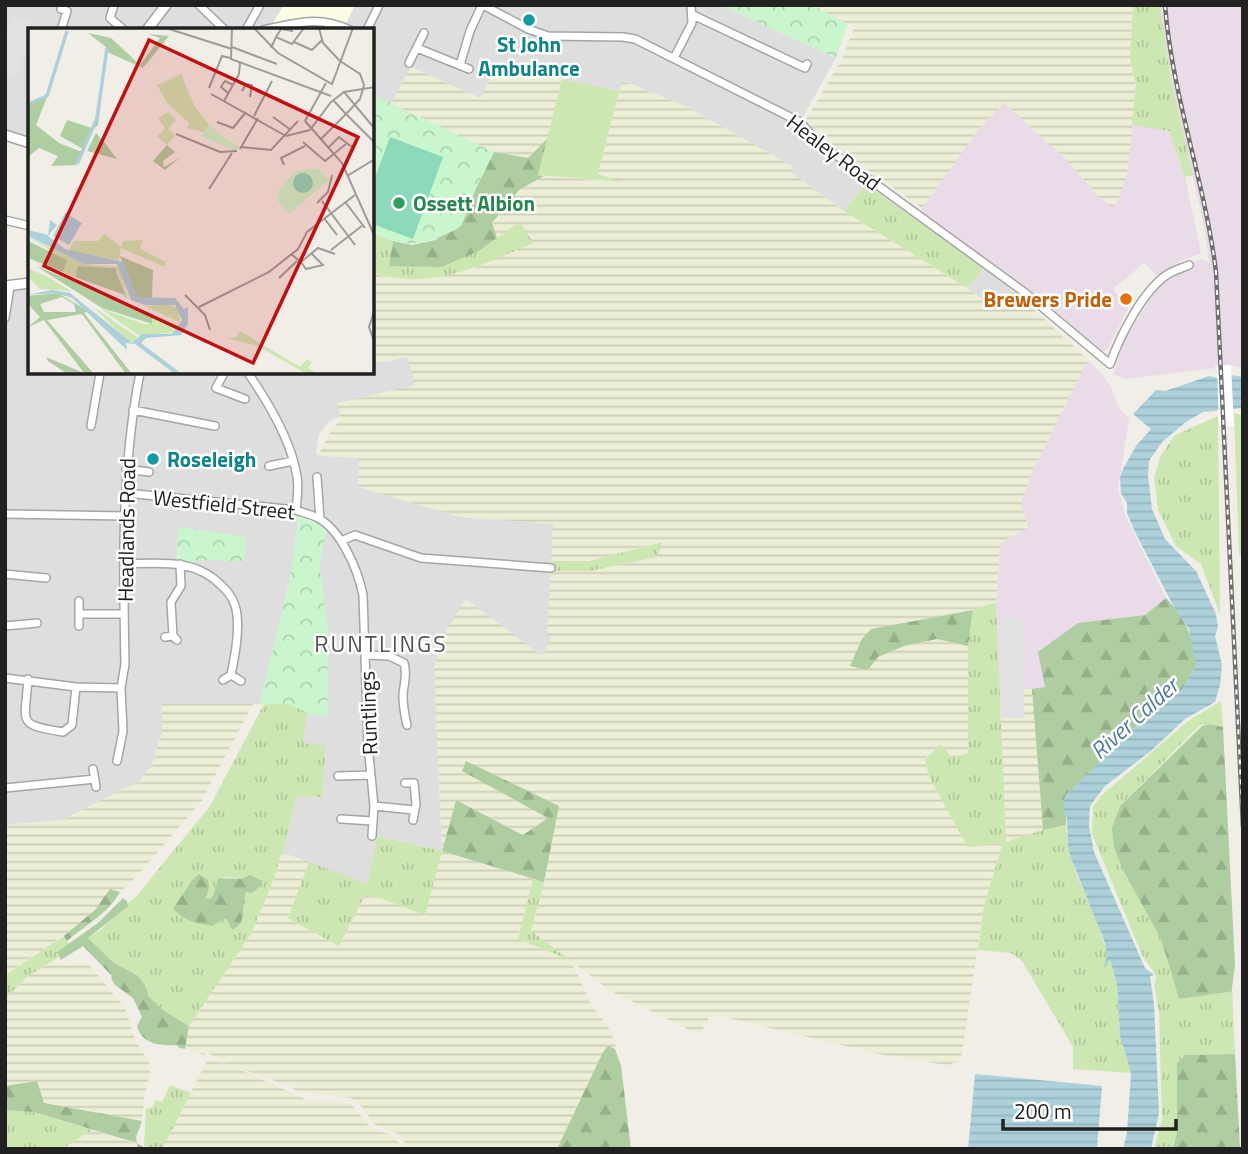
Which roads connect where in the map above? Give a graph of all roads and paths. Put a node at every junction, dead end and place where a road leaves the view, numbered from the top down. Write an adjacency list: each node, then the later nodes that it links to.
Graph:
1 (114, 5): 11 (street)
2 (199, 5): 13 (street)
3 (260, 5): 14 (street)
4 (379, 5): 17 (street)
5 (483, 5): 20 (street, Healey Road); 23 (street)
6 (691, 5): 9 (street)
7 (164, 7): 12 (street)
8 (61, 9): 10 (street)
9 (692, 15): 20 (street); 22 (street)
10 (62, 28)
11 (122, 28)
12 (148, 28)
13 (223, 28)
14 (247, 28)
15 (273, 28): 16 (street)
16 (345, 28)
17 (368, 28)
18 (424, 33): 19 (street)
19 (417, 48): 21 (street); 23 (street)
20 (674, 58): 29 (street, Healey Road)
21 (409, 63)
22 (807, 64)
23 (460, 65): 24 (street)
24 (469, 69)
25 (5, 135): 26 (street)
26 (28, 142)
27 (5, 220): 28 (street)
28 (28, 226)
29 (1189, 265)
30 (28, 283): 31 (street)
31 (8, 287): 32 (street)
32 (5, 318)
33 (100, 374): 39 (street)
34 (140, 374): 38 (street, Headlands Road)
35 (223, 374): 37 (street)
36 (249, 374): 41 (street)
37 (245, 399)
38 (133, 411): 40 (street); 43 (street, Headlands Road)
39 (91, 426)
40 (215, 426)
41 (293, 461): 42 (street); 47 (street)
42 (269, 466)
43 (127, 469): 44 (street); 46 (street, Headlands Road)
44 (149, 472)
45 (317, 477): 50 (street)
46 (126, 493): 47 (street, Westfield Street); 49 (street, Headlands Road)
47 (296, 510): 50 (street, Westfield Street)
48 (5, 514): 49 (street)
49 (125, 516): 52 (street, Headlands Road)
50 (320, 519): 51 (street, Runtlings)
51 (341, 541): 54 (street); 66 (street, Runtlings)
52 (124, 564): 53 (street); 59 (street, Headlands Road)
53 (180, 564): 64 (street); 65 (street)
54 (551, 568)
55 (5, 574): 56 (street)
56 (46, 578)
57 (79, 601): 58 (street)
58 (79, 614): 59 (street); 62 (street)
59 (124, 614): 73 (street, Headlands Road)
60 (5, 626): 61 (street)
61 (32, 626)
62 (79, 626)
63 (228, 633): 64 (street)
64 (237, 634): 67 (street)
65 (172, 637)
66 (366, 655): 74 (street); 77 (street, Runtlings)
67 (231, 675): 70 (street); 71 (street)
68 (5, 678): 69 (street)
69 (28, 679): 72 (street); 72 (street)
70 (223, 680)
71 (241, 681)
72 (76, 687): 73 (street)
73 (121, 688): 75 (street, Headlands Road)
74 (407, 725)
75 (117, 761)
76 (93, 769): 80 (street)
77 (371, 775): 78 (street); 81 (street, Runtlings)
78 (338, 776)
79 (412, 781): 82 (street)
80 (5, 788)
81 (374, 806): 82 (street); 85 (street, Runtlings)
82 (414, 810): 84 (street)
83 (341, 819): 85 (street)
84 (414, 820)
85 (373, 821): 86 (street, Runtlings)
86 (372, 836)

